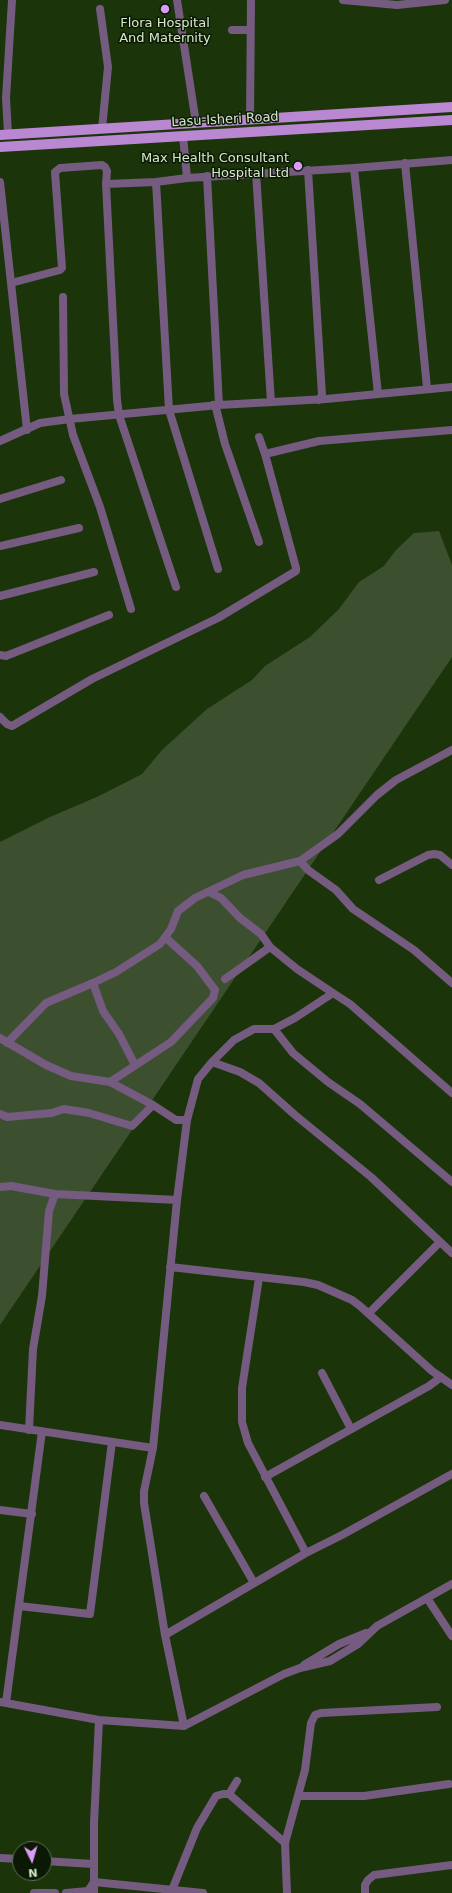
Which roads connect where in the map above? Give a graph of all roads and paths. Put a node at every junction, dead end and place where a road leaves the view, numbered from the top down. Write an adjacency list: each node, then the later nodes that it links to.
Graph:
1 (12, 0): 17 (street)
2 (177, 0): 13 (street)
3 (251, 0): 8 (street)
4 (343, 0): 5 (street)
5 (445, 0)
6 (100, 9): 15 (street)
7 (232, 30): 8 (street)
8 (250, 30): 11 (street)
9 (452, 108): 10 (main road, Lasu-Isheri Road)
10 (343, 115): 11 (main road, Lasu-Isheri Road); 14 (main road)
11 (250, 120): 13 (main road, Lasu-Isheri Road)
12 (452, 120): 14 (main road, Lasu-Isheri Road)
13 (196, 123): 15 (main road, Lasu-Isheri Road)
14 (344, 126): 18 (main road, Lasu-Isheri Road)
15 (102, 129): 16 (main road, Lasu-Isheri Road)
16 (61, 131): 17 (main road, Lasu-Isheri Road); 19 (main road)
17 (4, 134)
18 (183, 136): 19 (main road, Lasu-Isheri Road); 27 (street)
19 (61, 144): 20 (main road, Lasu-Isheri Road)
20 (0, 147)
21 (452, 160): 22 (street)
22 (405, 163): 23 (street); 34 (street)
23 (354, 168): 24 (street); 35 (street)
24 (308, 170): 25 (street); 36 (street)
25 (256, 173): 26 (street); 37 (street)
26 (207, 176): 27 (street); 38 (street)
27 (187, 178): 29 (street)
28 (0, 182): 31 (street)
29 (156, 182): 30 (street); 39 (street)
30 (106, 184): 31 (street); 40 (street)
31 (11, 283): 42 (street)
32 (64, 297): 41 (street)
33 (452, 387): 34 (street)
34 (427, 388): 35 (street)
35 (378, 394): 36 (street)
36 (319, 400): 37 (street)
37 (271, 402): 38 (street)
38 (216, 405): 39 (street); 50 (street)
39 (168, 410): 40 (street); 52 (street)
40 (119, 415): 41 (street); 54 (street)
41 (70, 419): 42 (street); 56 (street)
42 (27, 430): 45 (street)
43 (452, 430): 46 (street)
44 (259, 436): 46 (street)
45 (0, 441)
46 (265, 454): 59 (street)
47 (61, 480): 48 (street)
48 (0, 499)
49 (78, 528): 51 (street)
50 (259, 542)
51 (0, 546)
52 (218, 569)
53 (94, 572): 55 (street)
54 (176, 587)
55 (0, 596)
56 (131, 609)
57 (108, 614): 58 (street)
58 (0, 655)
59 (0, 717)
60 (452, 750): 61 (street)
61 (300, 861): 64 (street); 69 (street)
62 (452, 865): 63 (street)
63 (378, 880)
64 (209, 892): 65 (street); 66 (street)
65 (166, 938): 68 (street); 75 (street)
66 (270, 947): 67 (street); 70 (street)
67 (225, 978)
68 (93, 983): 73 (street); 75 (street)
69 (452, 983)
70 (332, 993): 71 (street); 77 (street)
71 (274, 1029): 74 (street); 81 (street)
72 (0, 1038): 73 (street)
73 (7, 1043): 76 (street)
74 (212, 1062): 80 (street); 85 (street)
75 (135, 1065): 76 (street)
76 (110, 1082): 78 (street)
77 (452, 1093)
78 (153, 1105): 79 (street); 80 (street)
79 (0, 1114)
80 (187, 1120): 84 (street)
81 (452, 1182)
82 (0, 1187): 83 (street)
83 (55, 1194): 84 (street); 95 (street)
84 (177, 1200): 87 (street)
85 (440, 1242): 86 (street); 89 (street)
86 (452, 1253)
87 (170, 1267): 88 (street); 98 (street)
88 (259, 1278): 89 (street); 100 (street)
89 (369, 1313): 91 (street)
90 (322, 1373): 94 (street)
91 (441, 1377): 92 (street); 94 (street)
92 (452, 1385)
93 (0, 1425): 95 (street)
94 (351, 1428): 100 (street)
95 (29, 1430): 96 (street)
96 (42, 1431): 97 (street); 103 (street)
97 (112, 1442): 98 (street); 108 (street)
98 (153, 1448): 109 (street)
99 (452, 1474): 104 (street)
100 (265, 1477): 104 (street)
101 (204, 1496): 105 (street)
102 (0, 1510): 103 (street)
103 (32, 1514): 108 (street)
104 (306, 1553): 105 (street)
105 (254, 1583): 109 (street)
106 (452, 1584): 107 (street)
107 (427, 1598): 110 (street); 114 (street)
108 (19, 1606): 111 (street)
109 (165, 1635): 114 (street)
110 (452, 1636)
111 (3, 1703): 113 (street)
112 (437, 1707): 118 (street)
113 (99, 1720): 114 (street); 123 (street)
114 (184, 1726)
115 (237, 1781): 117 (street)
116 (449, 1784): 118 (street)
117 (229, 1794): 119 (street); 126 (street)
118 (298, 1796): 119 (street)
119 (285, 1843): 132 (street)
120 (0, 1858): 121 (street)
121 (12, 1859)
122 (52, 1861): 123 (street)
123 (93, 1864): 125 (street)
124 (452, 1865): 133 (street)
125 (94, 1882): 126 (street); 129 (street); 130 (street)
126 (172, 1890): 131 (street)
127 (34, 1893): 128 (street)
128 (56, 1893)
129 (66, 1893)
130 (94, 1893)
131 (203, 1893)
132 (287, 1893)
133 (365, 1893)

